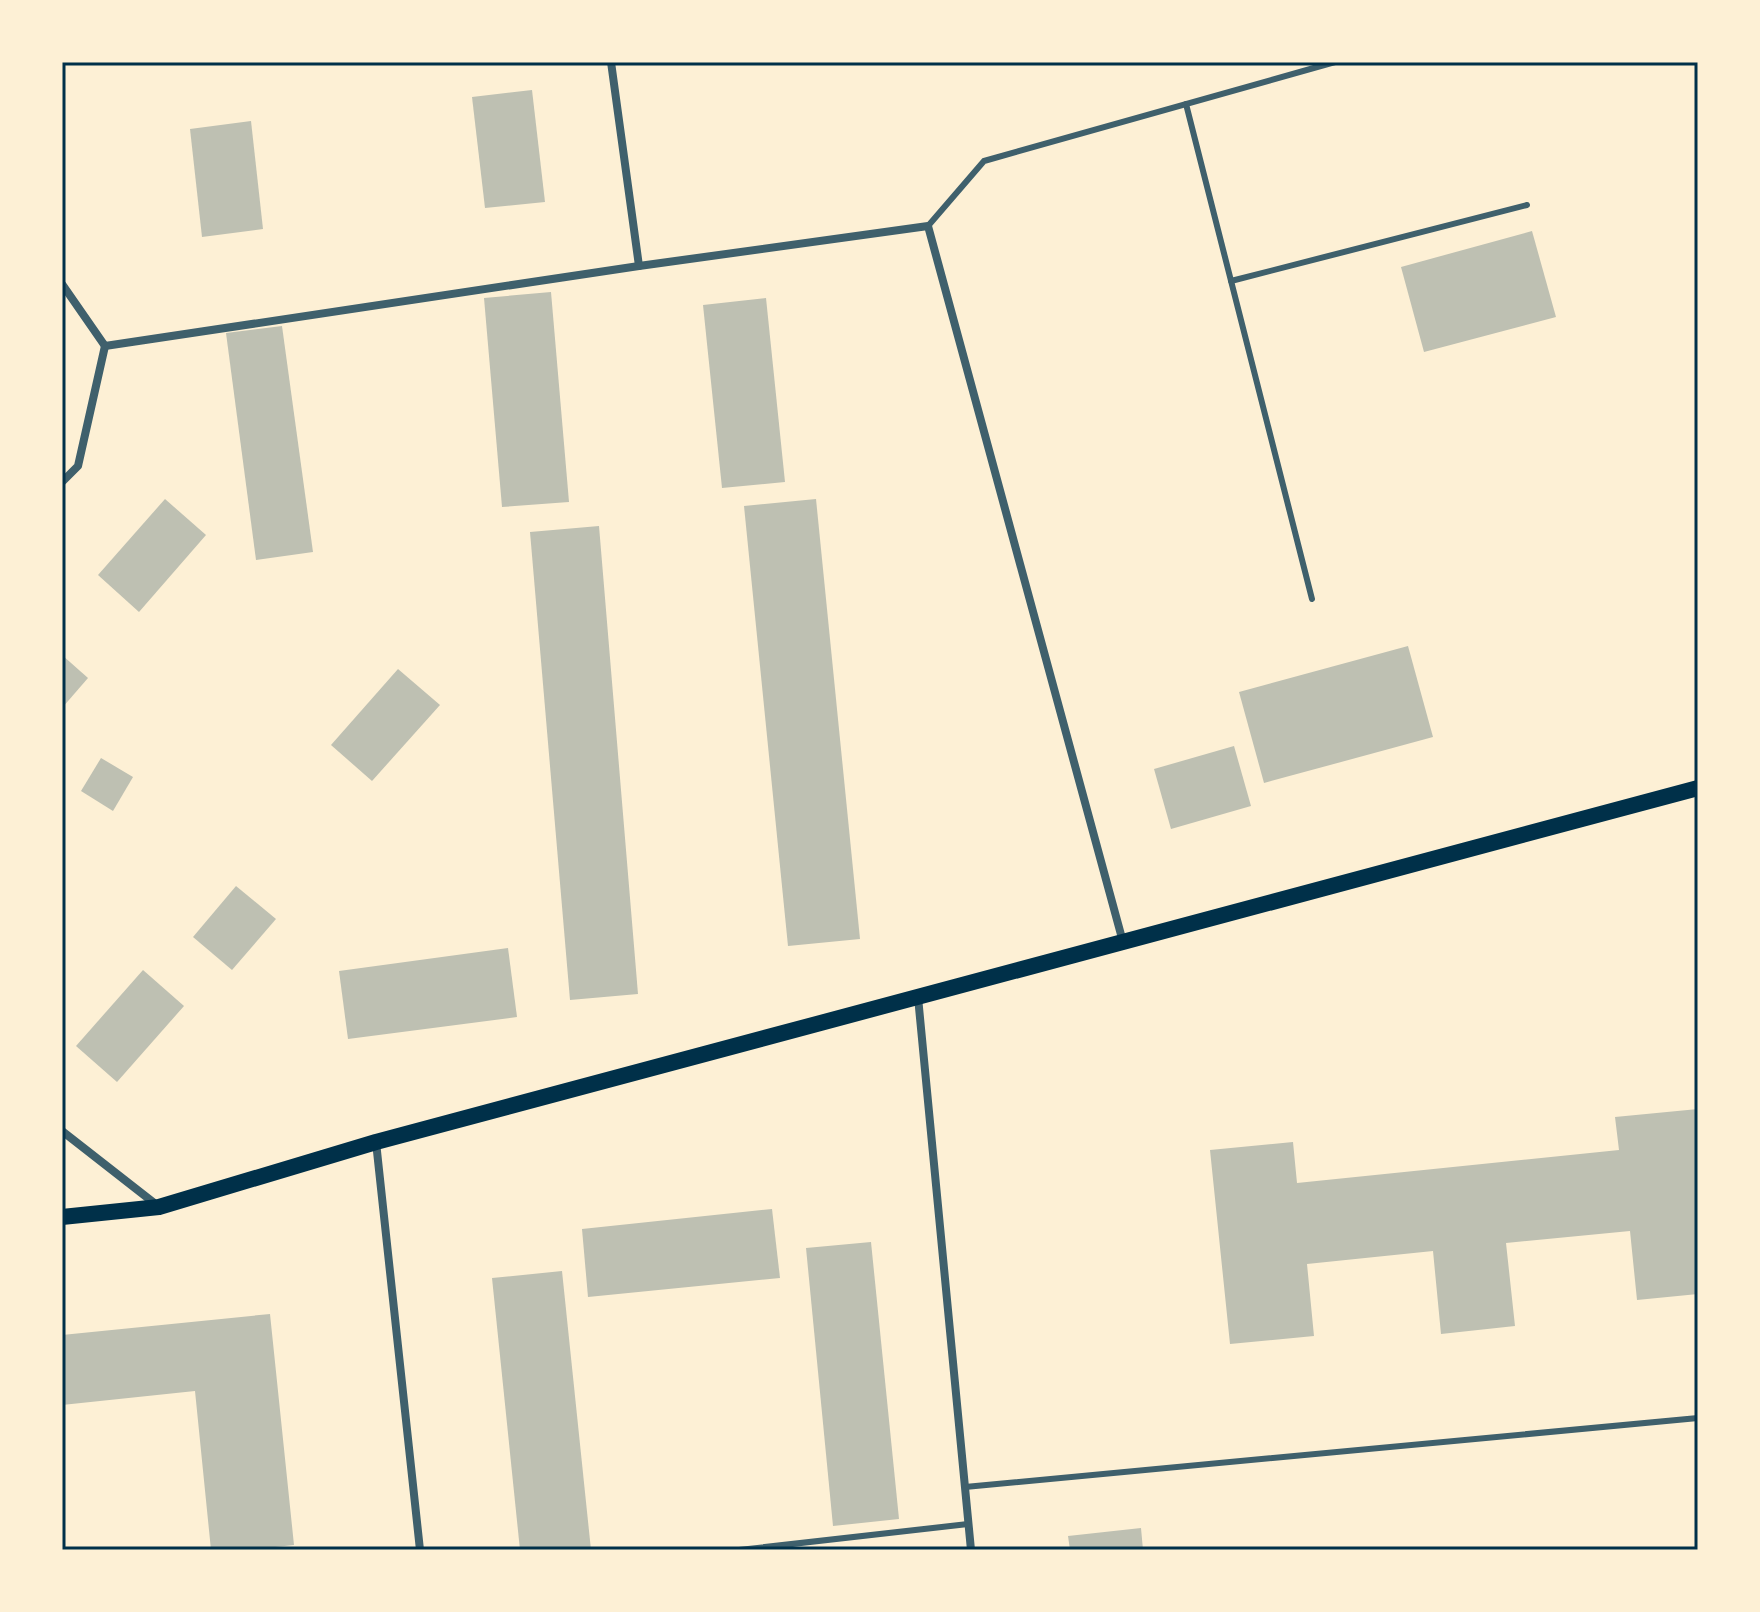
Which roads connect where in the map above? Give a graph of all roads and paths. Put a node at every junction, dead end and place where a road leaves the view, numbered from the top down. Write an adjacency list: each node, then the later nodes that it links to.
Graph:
1 (611, 62): 6 (street)
2 (1335, 62): 3 (lane)
3 (1186, 104): 5 (lane); 7 (lane)
4 (1527, 205): 7 (lane)
5 (928, 226): 6 (street); 13 (street)
6 (639, 266): 9 (street)
7 (1231, 281): 11 (lane)
8 (62, 284): 9 (street)
9 (105, 346): 10 (street)
10 (62, 482)
11 (1312, 599)
12 (1698, 788): 13 (main road)
13 (1123, 942): 14 (main road)
14 (918, 997): 16 (main road); 20 (street)
15 (62, 1131): 17 (street)
16 (376, 1142): 17 (main road); 22 (street)
17 (159, 1207): 18 (main road)
18 (62, 1217)
19 (1698, 1418): 20 (lane)
20 (965, 1487): 21 (street)
21 (968, 1524): 23 (lane); 24 (street)
22 (420, 1550)
23 (739, 1550)
24 (971, 1550)

